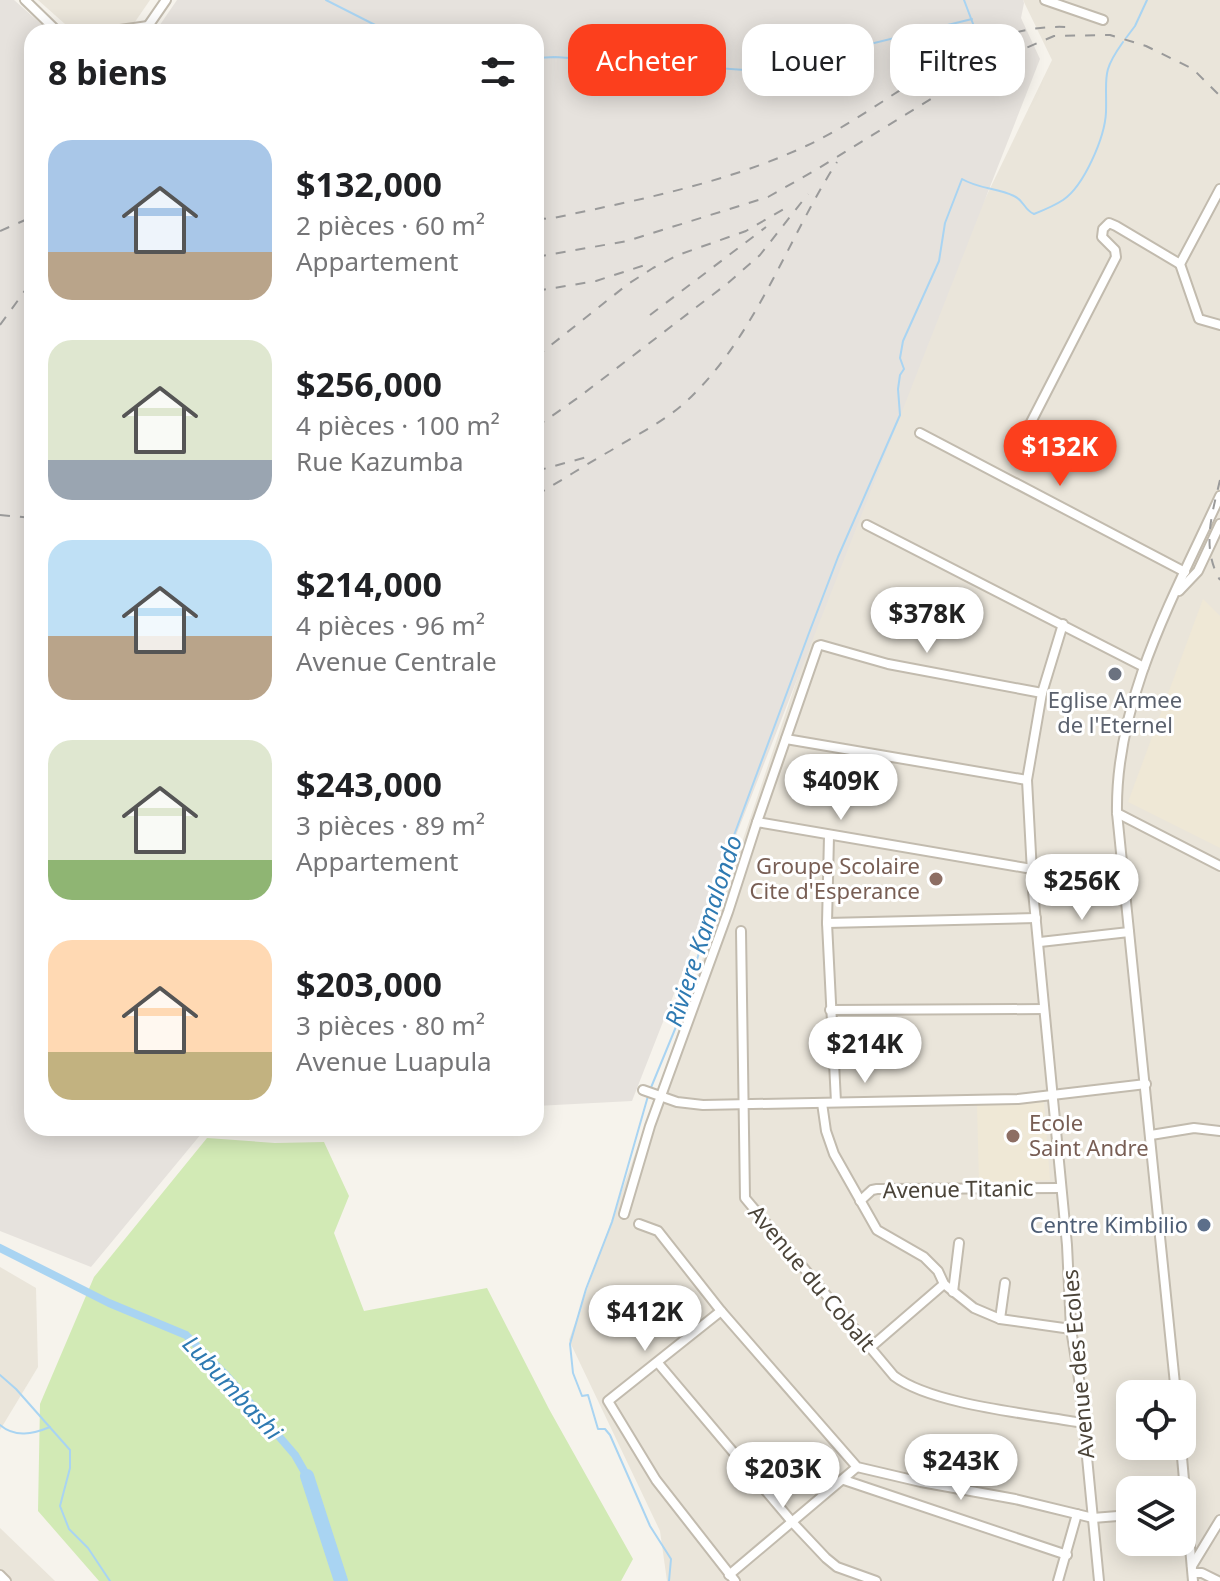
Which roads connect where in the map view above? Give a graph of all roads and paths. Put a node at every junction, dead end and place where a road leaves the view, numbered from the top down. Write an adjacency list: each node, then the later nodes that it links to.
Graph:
1 (25, 0): 5 (street)
2 (166, 0): 6 (street)
3 (1045, 0): 4 (street)
4 (1103, 20)
5 (50, 24)
6 (149, 24)
7 (1220, 189): 8 (street)
8 (1180, 264): 9 (street); 10 (street)
9 (1219, 323)
10 (1028, 428)
11 (920, 433): 15 (street)
12 (1220, 496): 15 (street)
13 (1220, 524): 16 (street)
14 (867, 525): 17 (street)
15 (1185, 572): 16 (street)
16 (1175, 594): 18 (street)
17 (1063, 624): 18 (street); 19 (street, Avenue des Ecoles)
18 (1144, 667): 22 (street)
19 (1042, 693): 20 (street); 21 (street, Avenue des Ecoles)
20 (786, 739): 21 (street); 23 (street)
21 (1027, 780): 26 (street, Avenue des Ecoles)
22 (1117, 813): 25 (street); 30 (street)
23 (757, 822): 24 (street); 36 (street)
24 (829, 836): 26 (street); 28 (street)
25 (1220, 866)
26 (1032, 869): 27 (street, Avenue des Ecoles)
27 (1036, 918): 28 (street); 31 (street, Avenue des Ecoles)
28 (827, 923): 33 (street)
29 (741, 931): 39 (street, Avenue du Cobalt)
30 (1129, 932): 31 (street); 34 (street)
31 (1040, 942): 32 (street, Avenue des Ecoles)
32 (1044, 1009): 33 (street); 37 (street, Avenue des Ecoles)
33 (830, 1010): 38 (street)
34 (1146, 1084): 37 (street); 42 (street)
35 (643, 1090): 36 (street)
36 (661, 1096): 39 (street); 45 (street)
37 (1052, 1096): 38 (street); 43 (street, Avenue des Ecoles)
38 (836, 1102): 40 (street)
39 (742, 1103): 40 (street); 54 (street, Avenue du Cobalt)
40 (822, 1103): 44 (street)
41 (1220, 1131): 42 (street)
42 (1151, 1135): 56 (street)
43 (1060, 1188): 44 (street, Avenue Titanic); 53 (street, Avenue des Ecoles)
44 (860, 1201): 49 (street)
45 (624, 1214)
46 (639, 1224): 51 (street)
47 (959, 1243): 50 (street)
48 (1005, 1283): 52 (street)
49 (944, 1284): 50 (street); 54 (street)
50 (953, 1292): 52 (street)
51 (721, 1311): 55 (street); 58 (street)
52 (1000, 1319): 53 (street)
53 (1071, 1329): 57 (street, Avenue des Ecoles)
54 (871, 1347): 57 (street, Avenue du Cobalt)
55 (658, 1363): 64 (street); 68 (street)
56 (1175, 1380)
57 (1082, 1423): 62 (street, Avenue des Ecoles)
58 (857, 1467): 59 (street); 60 (street)
59 (844, 1480): 64 (street); 65 (street)
60 (1077, 1514): 62 (street); 65 (street)
61 (1116, 1516): 62 (street)
62 (1093, 1518): 72 (street, Avenue des Ecoles)
63 (1220, 1520): 66 (street)
64 (793, 1523): 68 (street); 70 (street)
65 (1067, 1555): 71 (street)
66 (1193, 1574): 73 (street)
67 (0, 1575): 69 (street)
68 (732, 1578)
69 (6, 1581)
70 (876, 1581)
71 (1058, 1581)
72 (1099, 1581)
73 (1218, 1581)

